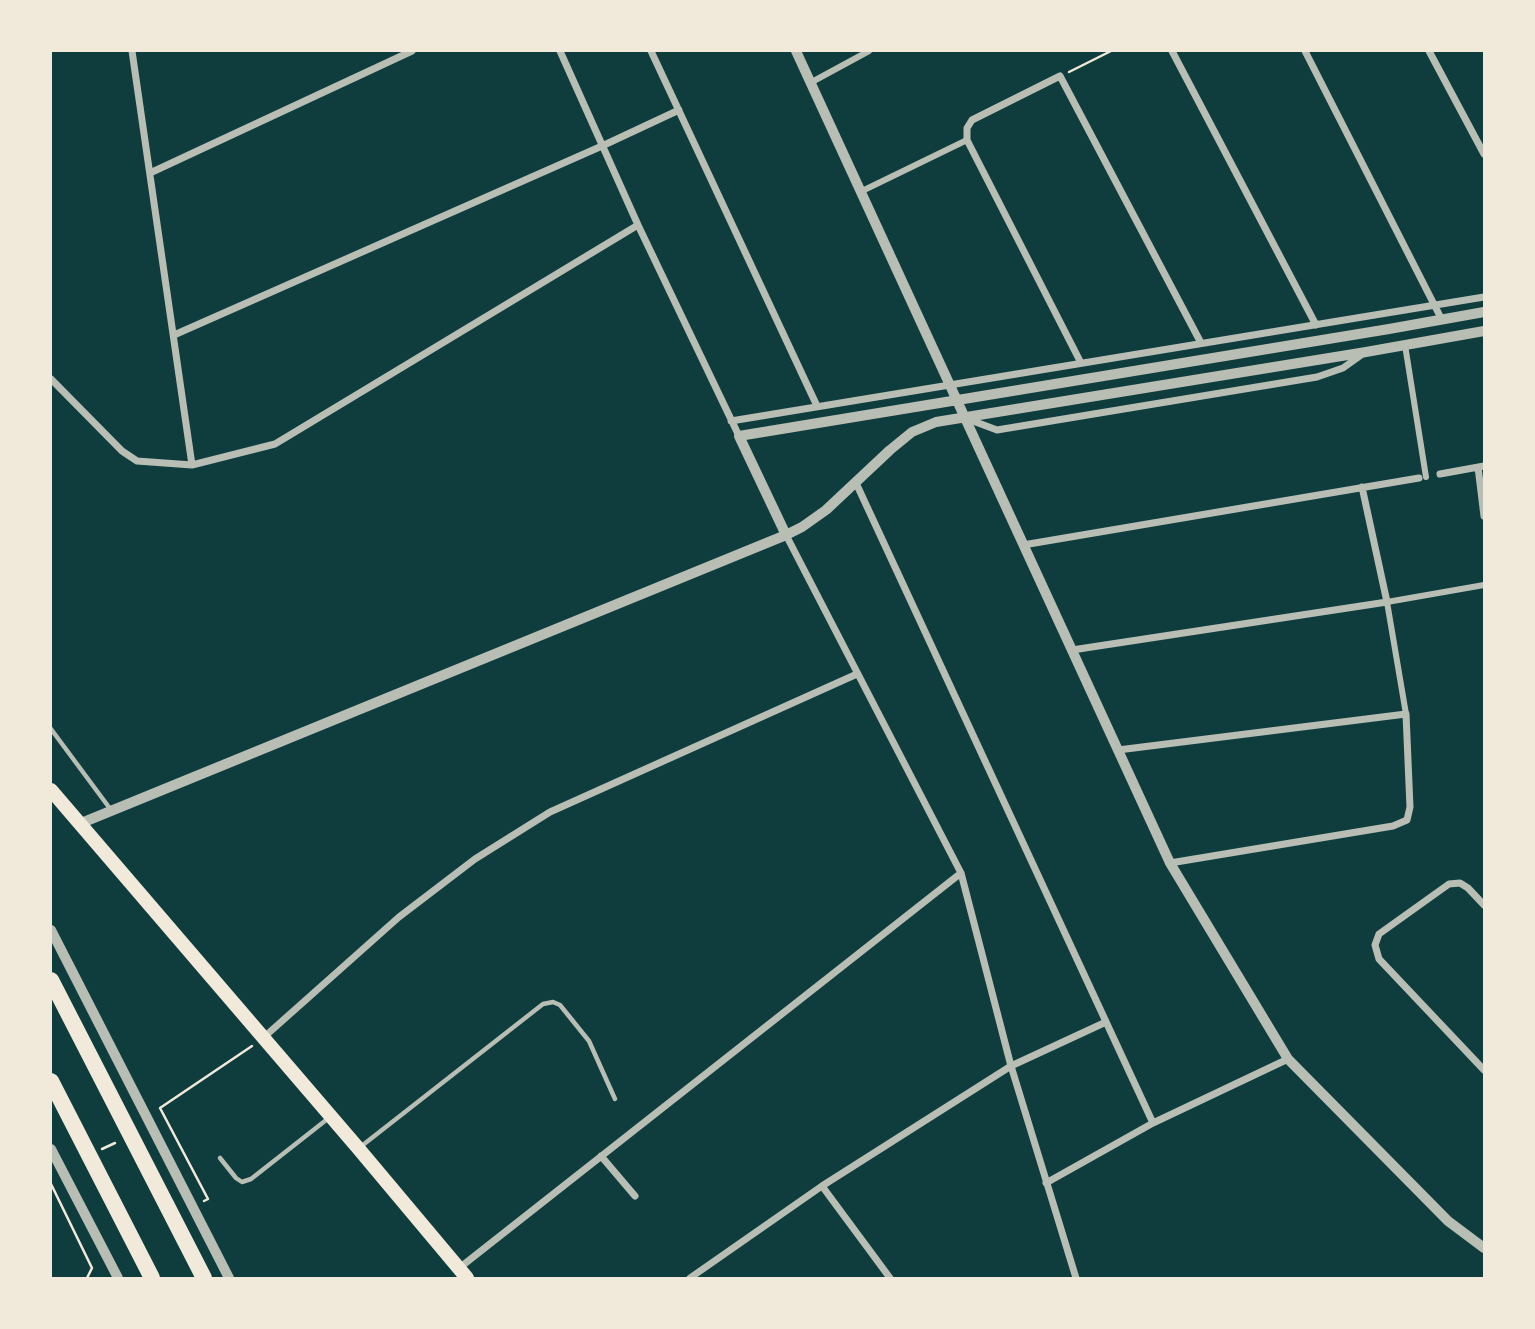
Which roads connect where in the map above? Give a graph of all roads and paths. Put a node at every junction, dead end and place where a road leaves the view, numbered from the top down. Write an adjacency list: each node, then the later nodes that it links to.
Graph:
1 (132, 51): 17 (street)
2 (412, 51): 17 (street)
3 (560, 51): 15 (street)
4 (651, 51): 13 (street)
5 (796, 51): 12 (street)
6 (869, 51): 12 (street)
7 (1111, 51): 11 (path)
8 (1172, 51): 24 (street)
9 (1305, 51): 21 (street)
10 (1429, 51): 16 (street)
11 (1060, 76): 14 (street); 28 (street)
12 (810, 83): 18 (street)
13 (679, 110): 15 (street); 36 (street)
14 (967, 140): 18 (street); 32 (street)
15 (602, 146): 19 (street); 27 (street)
16 (1484, 154)
17 (150, 173): 27 (street)
18 (860, 192): 34 (street)
19 (638, 225): 38 (street); 40 (street)
20 (1484, 297): 21 (street)
21 (1434, 305): 23 (street); 24 (street)
22 (1484, 312): 23 (street)
23 (1442, 320): 25 (street)
24 (1316, 325): 28 (street)
25 (1389, 329): 30 (street); 35 (street)
26 (1484, 331): 29 (street)
27 (174, 335): 40 (street)
28 (1201, 343): 32 (street)
29 (1405, 345): 30 (street); 43 (street)
30 (1392, 348): 31 (street)
31 (1366, 352): 37 (street); 37 (street)
32 (1081, 363): 34 (street)
33 (51, 379): 40 (street)
34 (949, 385): 35 (street); 36 (street)
35 (957, 400): 37 (street); 39 (street)
36 (817, 407): 38 (street)
37 (965, 417): 44 (street); 48 (street)
38 (731, 421): 39 (street)
39 (739, 436): 47 (street)
40 (192, 465)
41 (1481, 467): 42 (street); 46 (street)
42 (1440, 474): 43 (street)
43 (1422, 477): 45 (street)
44 (856, 483): 47 (street); 64 (street)
45 (1362, 487): 48 (street); 50 (street)
46 (1484, 516)
47 (786, 535): 52 (street); 57 (street)
48 (1023, 545): 51 (street)
49 (1484, 585): 50 (street)
50 (1387, 602): 51 (street); 53 (street)
51 (1072, 650): 55 (street)
52 (857, 674): 60 (street); 65 (street)
53 (1406, 714): 55 (street); 59 (street)
54 (51, 729): 57 (lane)
55 (1118, 750): 59 (street)
56 (51, 790): 58 (main road)
57 (112, 810): 58 (street)
58 (79, 824): 65 (main road)
59 (1170, 863): 66 (street)
60 (961, 873): 67 (street); 77 (street)
61 (1484, 905): 68 (street)
62 (51, 930): 90 (street)
63 (51, 980): 89 (highway)
64 (1106, 1022): 67 (street); 72 (street)
65 (263, 1039): 71 (main road); 83 (path)
66 (1288, 1059): 72 (street); 84 (street)
67 (1011, 1066): 79 (street); 81 (street)
68 (1484, 1070)
69 (51, 1081): 88 (highway)
70 (615, 1099): 74 (lane)
71 (331, 1116): 74 (main road); 78 (lane)
72 (1153, 1123): 79 (street)
73 (123, 1138): 76 (path)
74 (358, 1148): 85 (main road)
75 (51, 1149): 87 (street)
76 (100, 1150)
77 (601, 1156): 82 (street); 85 (street)
78 (220, 1158)
79 (1046, 1183): 93 (street)
80 (51, 1184): 86 (path)
81 (822, 1186): 91 (street); 92 (street)
82 (635, 1196)
83 (202, 1201)
84 (1484, 1248)
85 (463, 1273)
86 (88, 1278)
87 (117, 1278)
88 (152, 1278)
89 (204, 1278)
90 (229, 1278)
91 (690, 1278)
92 (890, 1278)
93 (1076, 1278)

